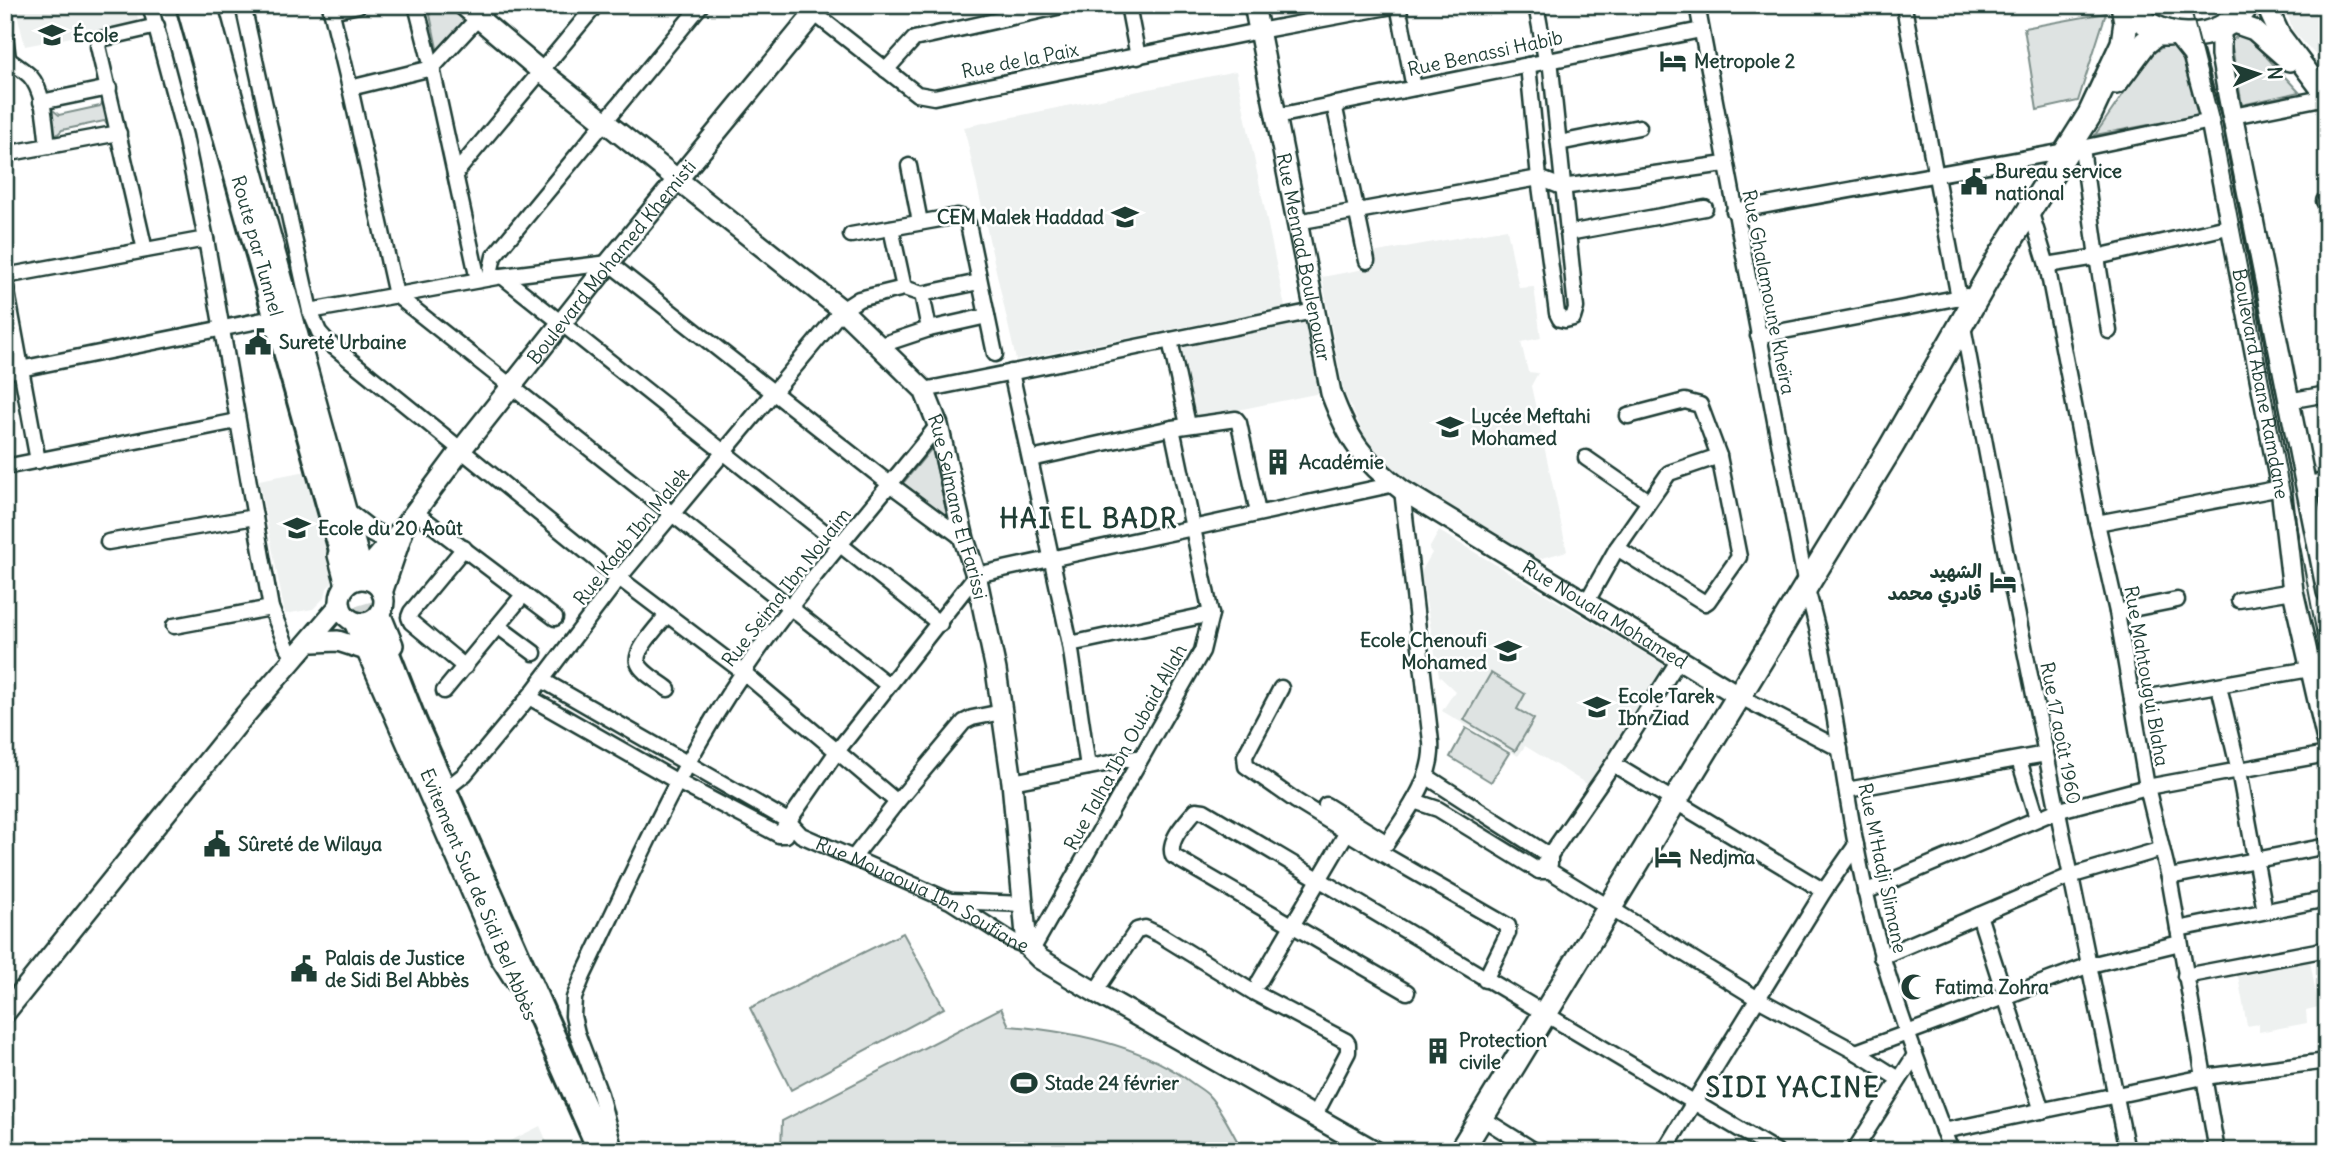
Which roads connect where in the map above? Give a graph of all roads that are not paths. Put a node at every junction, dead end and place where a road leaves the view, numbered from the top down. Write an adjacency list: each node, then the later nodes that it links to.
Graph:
1 (150, 5): 26 (street)
2 (181, 5): 89 (main road)
3 (190, 5): 139 (highway, Route par Tunnel)
4 (201, 5): 139 (highway)
5 (207, 5): 126 (main road)
6 (243, 5): 86 (street)
7 (359, 5): 22 (street)
8 (416, 5): 35 (street)
9 (463, 5): 24 (main road, Rue Selmane El Farissi)
10 (596, 5): 37 (street)
11 (701, 5): 48 (street)
12 (1066, 5): 36 (street)
13 (1128, 5): 31 (street)
14 (1254, 5): 28 (main road, Rue Mennad Boulenouar)
15 (1398, 5): 28 (street, Rue de la Paix); 40 (street)
16 (1536, 5): 33 (street)
17 (1697, 5): 27 (street, Rue Ghalamoune Kheïra)
18 (2124, 5): 30 (main road); 44 (main road)
19 (2248, 5): 25 (main road)
20 (2266, 5): 41 (main road)
21 (1904, 7): 58 (street)
22 (330, 8): 39 (street)
23 (817, 9): 36 (street, Rue de la Paix); 59 (main road, Boulevard Mohamed Khemisti)
24 (485, 12): 35 (street); 37 (main road, Rue Selmane El Farissi)
25 (2226, 25): 30 (main road); 41 (main road); 46 (main road, Boulevard Abane Ramdane)
26 (157, 26): 38 (street); 72 (street)
27 (1701, 30): 33 (street, Rue Benassi Habib); 55 (street, Rue Ghalamoune Kheïra)
28 (1259, 31): 31 (street, Rue de la Paix); 45 (main road, Rue Mennad Boulenouar)
29 (5, 35): 32 (street)
30 (2173, 35): 44 (main road); 47 (main road, Boulevard Abane Ramdane)
31 (1138, 57): 36 (street, Rue de la Paix)
32 (7, 60): 42 (street)
33 (1548, 60): 34 (street, Rue Benassi Habib); 51 (street)
34 (1528, 65): 40 (street, Rue Benassi Habib); 60 (street)
35 (432, 68): 39 (street); 57 (street)
36 (886, 70)
37 (542, 72): 48 (main road, Rue Selmane El Farissi); 57 (street)
38 (109, 88): 42 (street); 50 (street)
39 (350, 88): 83 (street)
40 (1415, 88): 43 (street, Rue Benassi Habib)
41 (2322, 91): 46 (street)
42 (41, 102): 52 (street)
43 (1334, 104): 45 (street, Rue Benassi Habib); 64 (street)
44 (2091, 114): 53 (main road)
45 (1277, 116): 67 (main road, Rue Mennad Boulenouar)
46 (2233, 116): 105 (main road, Boulevard Abane Ramdane)
47 (2211, 121): 53 (street); 68 (main road, Boulevard Abane Ramdane)
48 (606, 122): 59 (main road, Rue Selmane El Farissi); 78 (street)
49 (1639, 127): 51 (street)
50 (119, 133): 52 (street); 73 (street)
51 (1559, 143): 61 (street)
52 (48, 146): 54 (street)
53 (2075, 149): 58 (street); 63 (main road); 74 (street)
54 (5, 154)
55 (1725, 164): 61 (street); 65 (street, Rue Ghalamoune Kheïra)
56 (909, 166): 66 (street)
57 (455, 174): 78 (street)
58 (1935, 175): 65 (street); 84 (street)
59 (678, 178): 76 (main road, Boulevard Mohamed Khemisti); 85 (main road, Rue Selmane El Farissi)
60 (1539, 178): 61 (street); 64 (street); 70 (street)
61 (1562, 187): 70 (street)
62 (1705, 208): 70 (street)
63 (2030, 210): 77 (street, Rue Mahtougui Blaha); 84 (main road)
64 (1356, 211): 67 (street); 75 (street)
65 (1734, 211): 95 (street, Rue Ghalamoune Kheïra)
66 (920, 222): 69 (street); 80 (street)
67 (1297, 222): 87 (main road, Rue Mennad Boulenouar)
68 (2232, 226): 74 (street); 123 (main road, Boulevard Abane Ramdane)
69 (891, 228): 71 (street); 81 (street)
70 (1569, 233)
71 (851, 235)
72 (206, 239): 73 (street); 92 (street)
73 (145, 250): 79 (street)
74 (2096, 257): 77 (street); 94 (street)
75 (1367, 261)
76 (609, 263): 78 (street); 91 (main road, Boulevard Mohamed Khemisti); 103 (street)
77 (2047, 265): 130 (street, Rue Mahtougui Blaha)
78 (490, 278): 83 (street); 91 (street)
79 (5, 279): 99 (street)
80 (979, 282): 82 (street); 88 (street)
81 (904, 288): 82 (street); 85 (street)
82 (922, 294): 93 (street)
83 (396, 295): 86 (street); 101 (street)
84 (1968, 296): 90 (main road); 95 (street)
85 (842, 310): 97 (main road, Rue Selmane El Farissi); 103 (street, Rue Kaab Ibn Malek)
86 (310, 311): 111 (street)
87 (1314, 311): 96 (street); 118 (main road, Rue Mennad Boulenouar)
88 (987, 316): 93 (street); 98 (street)
89 (273, 318): 92 (street); 139 (main road)
90 (1962, 321): 142 (main road); 180 (street, Rue 17 août 1960)
91 (562, 325): 101 (main road, Boulevard Mohamed Khemisti); 112 (street)
92 (221, 329): 99 (street); 107 (street)
93 (929, 329): 97 (street)
94 (2109, 331)
95 (1758, 336): 142 (street, Rue Ghalamoune Kheïra)
96 (1170, 340): 100 (street); 109 (street)
97 (878, 346): 102 (main road, Rue Selmane El Farissi)
98 (995, 354)
99 (13, 371): 116 (street)
100 (1011, 372): 102 (street); 115 (street)
101 (511, 388): 111 (main road, Boulevard Mohamed Khemisti); 127 (street)
102 (924, 390): 108 (main road, Rue Selmane El Farissi)
103 (774, 392): 112 (street, Rue Kaab Ibn Malek); 121 (street)
104 (2327, 394): 105 (street)
105 (2288, 401): 120 (main road, Boulevard Abane Ramdane)
106 (1628, 415): 113 (street)
107 (237, 421): 116 (street); 128 (street)
108 (938, 425): 121 (street, Rue Seima Ibn Nouaim); 132 (main road, Rue Selmane El Farissi)
109 (1188, 425): 110 (street); 125 (street)
110 (1172, 428): 115 (street); 131 (street, Rue Talha Ibn Oubaid Allah)
111 (461, 450): 129 (main road, Boulevard Mohamed Khemisti); 141 (street)
112 (724, 453): 127 (street, Rue Kaab Ibn Malek); 135 (street)
113 (1719, 456): 124 (street); 137 (street)
114 (1586, 458): 124 (street)
115 (1031, 459): 138 (street)
116 (38, 461): 117 (street)
117 (5, 467)
118 (1377, 472): 122 (main road, Rue Nouala Mohamed)
119 (2327, 481): 120 (street)
120 (2305, 484): 144 (main road, Boulevard Abane Ramdane)
121 (891, 485): 132 (street); 135 (street, Rue Seima Ibn Nouaim)
122 (1398, 487): 125 (street); 149 (main road, Rue Nouala Mohamed); 188 (street)
123 (2281, 488): 130 (street); 143 (main road, Boulevard Abane Ramdane)
124 (1648, 501): 137 (street)
125 (1258, 513): 131 (street)
126 (348, 514): 133 (main road); 139 (main road)
127 (672, 515): 141 (street, Rue Kaab Ibn Malek); 150 (street)
128 (255, 517): 134 (street); 151 (street)
129 (411, 518): 133 (main road); 136 (street); 145 (main road)
130 (2097, 523): 152 (street, Rue Mahtougui Blaha)
131 (1192, 527): 138 (street); 153 (street, Rue Talha Ibn Oubaid Allah)
132 (964, 539): 140 (main road, Rue Selmane El Farissi)
133 (389, 541): 139 (main road)
134 (108, 542)
135 (840, 546): 150 (street, Rue Seima Ibn Nouaim); 156 (street)
136 (464, 548): 146 (street); 164 (street)
137 (1617, 548): 149 (street)
138 (1052, 557): 140 (street); 160 (street)
139 (357, 575): 145 (main road); 158 (main road)
140 (976, 575): 156 (street); 176 (main road, Rue Selmane El Farissi)
141 (620, 578): 154 (street); 167 (street, Rue Kaab Ibn Malek)
142 (1806, 586): 173 (main road); 178 (street, Rue M'Hadji Slimane)
143 (2293, 591): 148 (street); 165 (main road, Boulevard Abane Ramdane)
144 (2327, 592)
145 (382, 593): 158 (main road)
146 (524, 594): 155 (street); 159 (street)
147 (2177, 600): 152 (street)
148 (2239, 600)
149 (1586, 603): 163 (main road, Rue Nouala Mohamed)
150 (790, 607): 166 (street, Rue Seima Ibn Nouaim); 168 (street)
151 (271, 608): 157 (street); 161 (street)
152 (2117, 612): 175 (street, Rue Mahtougui Blaha)
153 (1210, 614): 160 (street); 182 (street, Rue Talha Ibn Oubaid Allah)
154 (667, 615): 166 (street); 171 (street)
155 (555, 618)
156 (940, 624): 168 (street)
157 (174, 626)
158 (362, 626): 161 (main road); 161 (main road); 191 (main road); 230 (highway)
159 (499, 627): 162 (street); 164 (street)
160 (1070, 644): 186 (street)
161 (301, 647): 237 (main road)
162 (534, 653)
163 (1680, 658): 173 (main road, Rue Nouala Mohamed); 184 (street)
164 (465, 667): 172 (street)
165 (2311, 669): 169 (street); 177 (main road, Boulevard Abane Ramdane)
166 (743, 672): 179 (street); 185 (street, Rue Seima Ibn Nouaim)
167 (542, 680): 174 (street, Rue Kaab Ibn Malek); 185 (street, Rue Mouaouia Ibn Soufiane)
168 (888, 685): 179 (street)
169 (2219, 686): 175 (street); 187 (street)
170 (1280, 688): 202 (street)
171 (668, 689)
172 (444, 691)
173 (1739, 696): 178 (street, Rue Nouala Mohamed); 195 (main road)
174 (529, 697): 189 (street); 191 (street, Rue Kaab Ibn Malek)
175 (2132, 700): 192 (street, Rue Mahtougui Blaha)
176 (1002, 712): 190 (main road, Rue Selmane El Farissi); 196 (street)
177 (2327, 740)
178 (1840, 749): 193 (street, Rue M'Hadji Slimane)
179 (838, 750): 196 (street); 201 (street)
180 (2046, 754): 183 (street); 199 (street, Rue 17 août 1960)
181 (2327, 754): 187 (street)
182 (1141, 757): 186 (street); 225 (street, Rue Talha Ibn Oubaid Allah)
183 (2019, 760): 193 (street); 200 (street)
184 (1614, 764): 195 (street); 208 (street)
185 (687, 765): 189 (street, Rue Seima Ibn Nouaim); 201 (street, Rue Mouaouia Ibn Soufiane)
186 (1088, 766): 190 (street)
187 (2239, 771): 192 (street); 210 (street)
188 (1431, 780): 194 (street); 198 (street); 208 (street)
189 (678, 782): 203 (street); 253 (street, Rue Seima Ibn Nouaim)
190 (1012, 782): 219 (main road, Rue Selmane El Farissi)
191 (451, 785): 230 (main road)
192 (2147, 787): 199 (street); 207 (street, Rue Mahtougui Blaha)
193 (1847, 790): 205 (street, Rue M'Hadji Slimane)
194 (1414, 801): 197 (street); 198 (street)
195 (1674, 801): 215 (street); 220 (main road)
196 (897, 802): 209 (street)
197 (1326, 805)
198 (1438, 809): 211 (street)
199 (2056, 811): 200 (street); 212 (street, Rue 17 août 1960)
200 (2037, 818): 216 (street)
201 (788, 821): 203 (street); 204 (street, Rue Mouaouia Ibn Soufiane)
202 (1347, 832): 214 (street); 231 (street)
203 (779, 835): 204 (street)
204 (801, 835): 209 (street, Rue Mouaouia Ibn Soufiane)
205 (1856, 845): 215 (street); 216 (street, Rue M'Hadji Slimane)
206 (2327, 846): 210 (street)
207 (2162, 849): 212 (street); 213 (street, Rue Mahtougui Blaha)
208 (1550, 856): 211 (street)
209 (853, 858): 218 (street, Rue Mouaouia Ibn Soufiane)
210 (2256, 860): 213 (street); 221 (street)
211 (1545, 871): 220 (street)
212 (2070, 876): 222 (street); 228 (street, Rue 17 août 1960)
213 (2169, 877): 224 (street, Rue Mahtougui Blaha)
214 (1320, 881): 223 (street); 223 (street); 231 (street)
215 (1824, 891): 236 (street)
216 (1865, 892): 227 (street, Rue M'Hadji Slimane)
217 (2327, 899): 221 (street)
218 (950, 901): 219 (street); 225 (street, Rue Mouaouia Ibn Soufiane)
219 (1023, 904): 225 (main road, Rue Selmane El Farissi)
220 (1611, 907): 236 (street); 238 (main road)
221 (2265, 911): 224 (street)
222 (1979, 915): 227 (street); 235 (street)
223 (1293, 928): 232 (street); 234 (street)
224 (2179, 936): 228 (street); 229 (street, Rue Mahtougui Blaha)
225 (1030, 948): 233 (main road, Rue Mouaouia Ibn Soufiane)
226 (2327, 949): 229 (street)
227 (1881, 957): 239 (street, Rue M'Hadji Slimane)
228 (2090, 965): 235 (street); 245 (street, Rue 17 août 1960)
229 (2185, 976): 243 (street, Rue Mahtougui Blaha)
230 (521, 978): 251 (highway, Evitement Sud de Sidi Bel Abbès); 252 (highway, Evitement Sud de Sidi Bel Abbès)
231 (1485, 979): 238 (street)
232 (1259, 982)
233 (1095, 992): 248 (main road, Rue Mouaouia Ibn Soufiane); 248 (street)
234 (1406, 992)
235 (2004, 998): 239 (street); 247 (street)
236 (1758, 999): 240 (street); 246 (street)
237 (5, 1013)
238 (1545, 1013): 246 (street); 249 (main road)
239 (1907, 1035): 240 (street); 241 (street, Rue M'Hadji Slimane)
240 (1856, 1052): 244 (street)
241 (1914, 1055): 244 (street); 250 (street, Rue M'Hadji Slimane)
242 (2327, 1061): 243 (street)
243 (2203, 1077): 245 (street); 262 (street, Rue Mahtougui Blaha)
244 (1899, 1079): 259 (street)
245 (2115, 1094): 247 (street); 261 (street, Rue 17 août 1960)
246 (1694, 1101): 257 (street); 258 (street)
247 (2042, 1111): 250 (street)
248 (1314, 1117): 254 (main road, Rue Mouaouia Ibn Soufiane)
249 (1482, 1118): 255 (main road); 256 (street)
250 (1943, 1131): 260 (street, Rue M'Hadji Slimane)
251 (588, 1151)
252 (602, 1151)
253 (615, 1151)
254 (1375, 1151)
255 (1461, 1151)
256 (1535, 1151)
257 (1664, 1151)
258 (1776, 1151)
259 (1854, 1151)
260 (1951, 1151)
261 (2127, 1151)
262 (2217, 1151)

